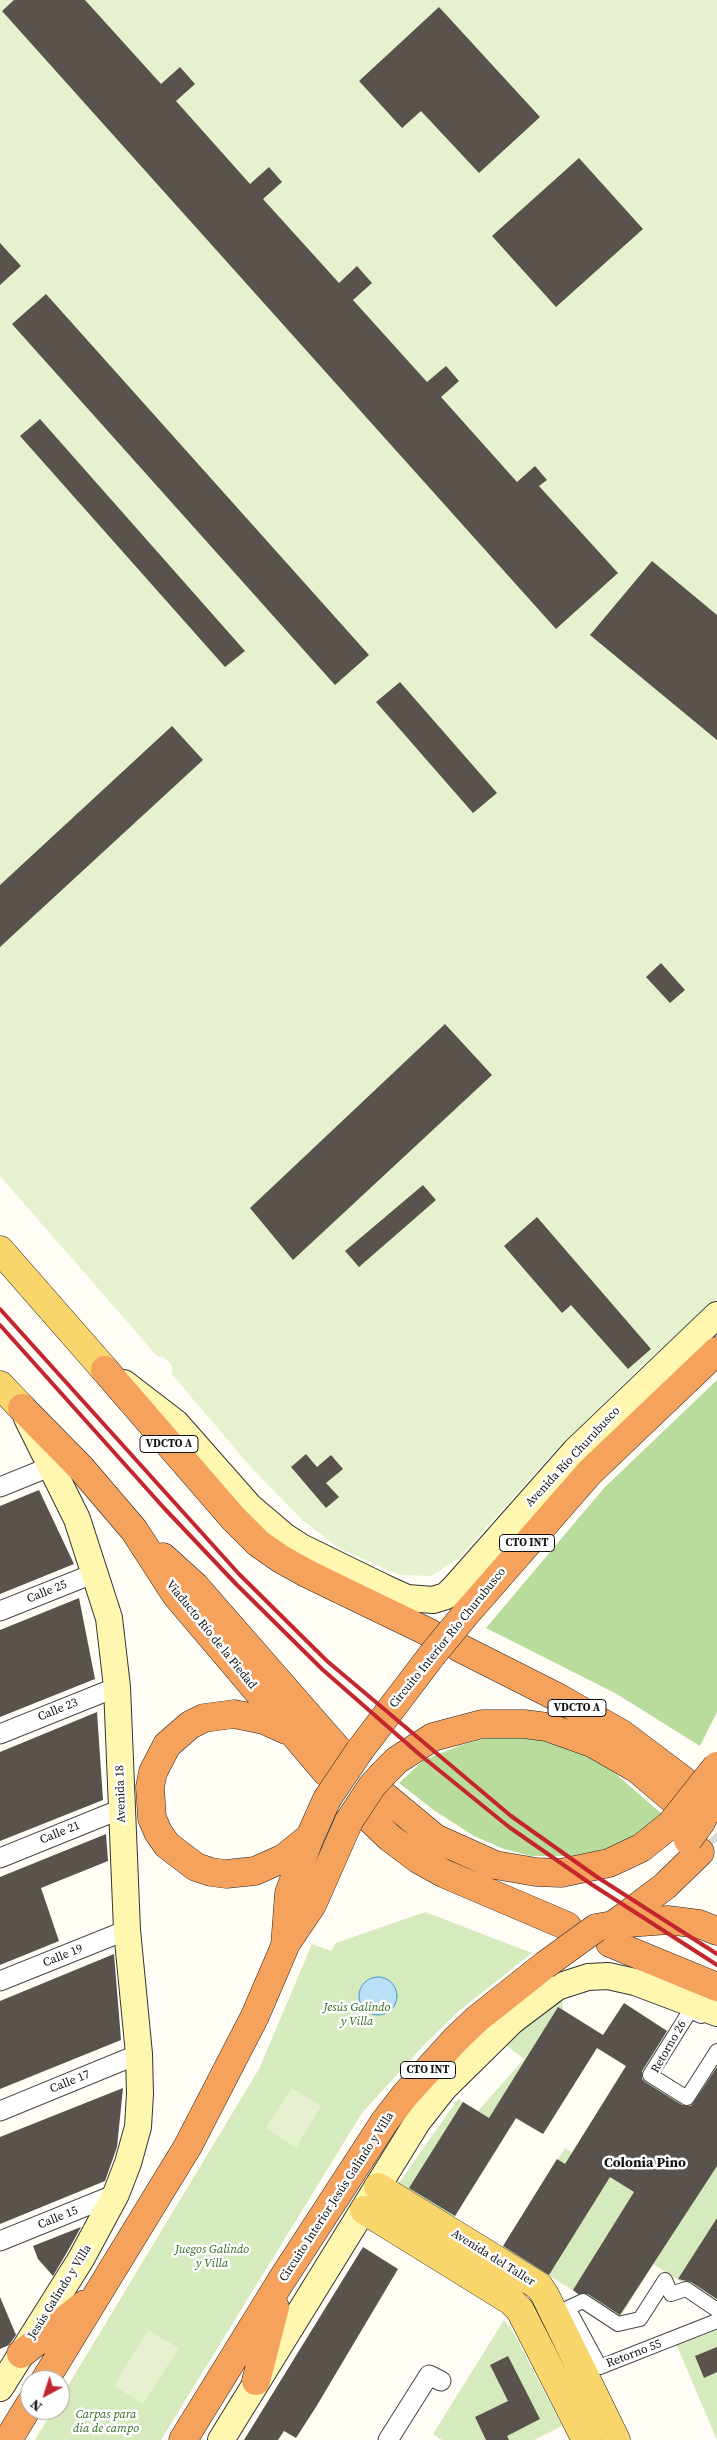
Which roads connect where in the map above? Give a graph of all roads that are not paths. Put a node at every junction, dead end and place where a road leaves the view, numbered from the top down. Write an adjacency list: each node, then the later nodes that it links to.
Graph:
1 (0, 1249): 4 (main road, VDCTO A)
2 (717, 1315): 4 (main road, Avenida Río Churubusco / CTO INT)
3 (717, 1351): 12 (highway, Circuito Interior Río Churubusco / CTO INT, bridge)
4 (105, 1370): 12 (highway, VDCTO A)
5 (0, 1385): 6 (main road, Viaducto Río de la Piedad)
6 (22, 1408): 7 (main road, Avenida 18); 9 (highway, Viaducto Río de la Piedad)
7 (52, 1466): 8 (street); 10 (main road, Avenida 18)
8 (0, 1487)
9 (134, 1530): 15 (highway, Viaducto Río de la Piedad); 17 (highway)
10 (94, 1572): 11 (street, Calle 25); 14 (main road, Avenida 18)
11 (0, 1611)
12 (431, 1644): 17 (highway, Circuito Interior Río Churubusco / CTO INT)
13 (458, 1647): 22 (highway, VDCTO A)
14 (117, 1687): 16 (street, Calle 23); 21 (main road, Avenida 18)
15 (292, 1733): 17 (highway, Viaducto Río de la Piedad); 23 (highway)
16 (0, 1734)
17 (342, 1758): 23 (highway, Circuito Interior Río Churubusco / CTO INT, bridge)
18 (717, 1766): 22 (highway, bridge)
19 (717, 1779): 22 (highway, CTO INT, bridge)
20 (370, 1801): 22 (highway); 22 (highway); 25 (highway); 29 (highway)
21 (121, 1809): 24 (street, Calle 21); 26 (main road, Avenida 18)
22 (696, 1826): 28 (highway, CTO INT)
23 (310, 1837): 29 (highway, CTO INT)
24 (0, 1858)
25 (568, 1926)
26 (127, 1930): 30 (street, Calle 19); 35 (main road, Avenida 18)
27 (717, 1931): 28 (highway)
28 (606, 1932): 31 (highway); 41 (highway, Circuito Interior Jesús Galindo y Villa / CTO INT, bridge)
29 (285, 1946): 42 (highway, CTO INT)
30 (0, 1981)
31 (717, 1987)
32 (717, 2013): 37 (main road, CTO INT)
33 (717, 2023): 34 (street, Retorno 26)
34 (717, 2051)
35 (139, 2054): 36 (street, Calle 17); 38 (main road, Avenida 18)
36 (0, 2111)
37 (378, 2186): 39 (main road, CTO INT); 56 (main road, Avenida del Taller)
38 (116, 2194): 40 (street, Calle 15); 45 (main road, Jesús Galindo y Villa)
39 (364, 2210): 48 (main road, CTO INT); 55 (main road)
40 (0, 2241)
41 (281, 2281): 48 (highway); 52 (highway, Circuito Interior Jesús Galindo y Villa / CTO INT)
42 (98, 2294): 45 (highway); 46 (highway, CTO INT)
43 (717, 2310): 44 (street, Retorno 55)
44 (717, 2321)
45 (10, 2359): 49 (main road, Jesús Galindo y Villa)
46 (51, 2370)
47 (440, 2381): 54 (street)
48 (256, 2382): 53 (main road, CTO INT)
49 (0, 2388)
50 (20, 2420): 51 (highway)
51 (8, 2440)
52 (183, 2440)
53 (221, 2440)
54 (388, 2440)
55 (586, 2440)
56 (616, 2440)

